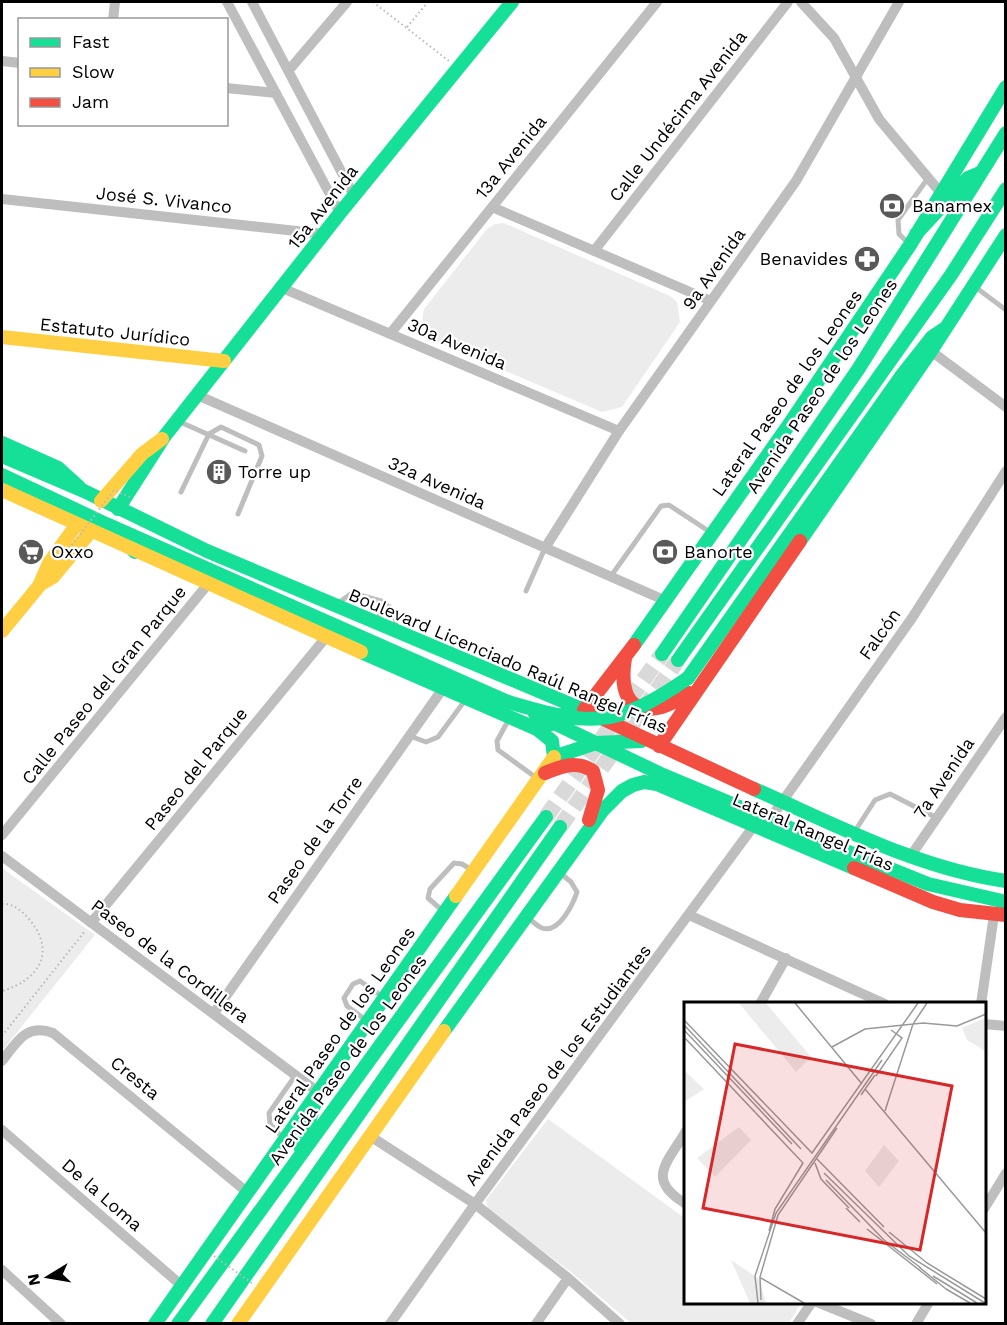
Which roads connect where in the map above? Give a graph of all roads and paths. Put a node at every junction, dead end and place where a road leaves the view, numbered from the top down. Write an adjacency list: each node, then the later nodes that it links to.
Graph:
1 (115, 2): 12 (street)
2 (227, 2): 21 (street)
3 (252, 2): 17 (street)
4 (347, 2): 17 (street)
5 (373, 2): 13 (path)
6 (428, 2): 13 (path)
7 (512, 2): 16 (main road, 15a Avenida)
8 (657, 2): 29 (street, 13a Avenida)
9 (788, 2): 34 (street, Calle Undécima Avenida)
10 (801, 2): 18 (street)
11 (899, 2): 18 (street, 9a Avenida)
12 (113, 18)
13 (407, 27): 16 (path)
14 (2, 61): 15 (street)
15 (18, 63)
16 (458, 68): 27 (main road, 15a Avenida)
17 (290, 70): 27 (street)
18 (857, 78): 24 (street); 39 (street, 9a Avenida)
19 (1005, 87): 26 (main road, Lateral Paseo de los Leones)
20 (228, 88): 21 (street)
21 (276, 93): 30 (street)
22 (1005, 134): 23 (main road, Avenida Paseo de los Leones)
23 (983, 172): 33 (main road); 82 (main road, Avenida Paseo de los Leones)
24 (928, 178): 26 (street); 33 (lane)
25 (1005, 189): 84 (main road)
26 (940, 192): 33 (main road, Lateral Paseo de los Leones)
27 (354, 196): 30 (main road, 15a Avenida)
28 (2, 199): 31 (street, José S. Vivanco)
29 (492, 207): 34 (street); 42 (street, 13a Avenida)
30 (340, 213): 31 (main road, 15a Avenida)
31 (324, 234): 38 (main road, 15a Avenida)
32 (1005, 235): 36 (main road)
33 (913, 240): 67 (main road, Lateral Paseo de los Leones)
34 (594, 251): 39 (street)
35 (1005, 251): 36 (street)
36 (989, 261): 37 (main road)
37 (972, 285): 40 (lane); 41 (main road)
38 (282, 288): 42 (street, 30a Avenida); 45 (main road, 15a Avenida)
39 (711, 301): 49 (street, 9a Avenida)
40 (1005, 310)
41 (944, 329): 44 (main road); 89 (main road, bridge)
42 (390, 334): 49 (street, 30a Avenida)
43 (2, 337): 45 (main road, Estatuto Jurídico)
44 (931, 351): 47 (street); 85 (main road)
45 (224, 362): 46 (main road, 15a Avenida)
46 (197, 395): 48 (main road, 15a Avenida); 68 (street, 32a Avenida)
47 (1005, 407)
48 (177, 420): 50 (lane); 51 (main road, 15a Avenida)
49 (619, 431): 68 (street, 9a Avenida)
50 (209, 434): 53 (lane); 59 (lane); 63 (lane)
51 (164, 438): 61 (main road, 15a Avenida); 62 (main road, 15a Avenida)
52 (2, 443): 58 (main road)
53 (245, 451)
54 (2, 456): 58 (main road, Boulevard Licenciado Raúl Rangel Frías)
55 (1005, 471): 99 (street, Falcón)
56 (2, 475): 64 (main road, Boulevard Licenciado Raúl Rangel Frías)
57 (2, 490): 64 (main road)
58 (84, 491): 61 (main road, Boulevard Licenciado Raúl Rangel Frías)
59 (181, 492)
60 (132, 498): 69 (path, bridge)
61 (101, 501): 62 (main road, Boulevard Licenciado Raúl Rangel Frías)
62 (118, 509): 77 (main road, Boulevard Licenciado Raúl Rangel Frías)
63 (238, 514)
64 (79, 518): 65 (main road, Boulevard Licenciado Raúl Rangel Frías); 66 (main road); 73 (main road)
65 (106, 524): 70 (main road); 89 (main road, Boulevard Licenciado Raúl Rangel Frías)
66 (91, 531): 70 (main road); 73 (main road)
67 (712, 533): 71 (lane); 75 (main road, Lateral Paseo de los Leones)
68 (544, 548): 71 (street, 32a Avenida); 74 (lane)
69 (69, 549)
70 (135, 552): 72 (main road)
71 (611, 577): 75 (street, 32a Avenida)
72 (208, 584): 81 (main road); 106 (street, Calle Paseo del Gran Parque)
73 (39, 586): 78 (main road)
74 (526, 591)
75 (664, 600): 83 (main road, Lateral Paseo de los Leones)
76 (381, 601): 77 (lane); 79 (lane); 80 (lane)
77 (335, 607): 79 (main road, Boulevard Licenciado Raúl Rangel Frías)
78 (4, 624)
79 (379, 625): 80 (main road, Boulevard Licenciado Raúl Rangel Frías)
80 (396, 632): 87 (main road, Boulevard Licenciado Raúl Rangel Frías)
81 (327, 636): 86 (main road); 119 (street, Paseo del Parque)
82 (662, 654)
83 (625, 658): 85 (main road); 90 (main road, Lateral Paseo de los Leones)
84 (678, 660)
85 (706, 679): 95 (main road)
86 (444, 687): 88 (main road); 94 (street, Paseo de la Torre)
87 (548, 695): 90 (main road, Boulevard Licenciado Raúl Rangel Frías); 93 (main road)
88 (467, 698): 92 (main road); 94 (lane)
89 (508, 702): 113 (main road, Boulevard Licenciado Raúl Rangel Frías, bridge)
90 (584, 710): 95 (main road, Boulevard Licenciado Raúl Rangel Frías)
91 (1005, 717): 102 (street, 7a Avenida)
92 (510, 718): 93 (main road); 97 (lane)
93 (537, 729): 96 (main road)
94 (409, 736): 126 (street, Paseo de la Torre)
95 (653, 743): 96 (main road); 98 (main road, Boulevard Licenciado Raúl Rangel Frías)
96 (554, 757): 97 (main road, Lateral Paseo de los Leones)
97 (542, 777): 107 (main road); 111 (main road, Lateral Paseo de los Leones)
98 (729, 778): 99 (main road, Boulevard Licenciado Raúl Rangel Frías); 100 (main road)
99 (779, 806): 104 (main road); 105 (main road, Boulevard Licenciado Raúl Rangel Frías)
100 (719, 812): 104 (main road, Lateral Rangel Frías); 107 (main road, Lateral Rangel Frías)
101 (546, 817): 138 (main road, Avenida Paseo de los Leones)
102 (937, 818): 105 (lane); 109 (street, 7a Avenida)
103 (560, 827): 155 (main road, Avenida Paseo de los Leones)
104 (753, 827): 116 (street, Avenida Paseo de los Estudiantes); 117 (main road, Lateral Rangel Frías)
105 (849, 831): 109 (main road)
106 (2, 835)
107 (578, 841): 110 (main road)
108 (2, 856): 119 (street, Paseo de la Cordillera)
109 (910, 857): 112 (main road)
110 (557, 870): 118 (main road); 118 (lane)
111 (475, 872): 115 (main road, Lateral Paseo de los Leones); 115 (lane)
112 (1005, 881)
113 (1005, 902)
114 (2, 904): 121 (path)
115 (445, 913): 122 (main road, Lateral Paseo de los Leones)
116 (689, 915): 120 (street); 142 (street, Avenida Paseo de los Estudiantes)
117 (1000, 915): 125 (street)
118 (525, 916): 136 (main road)
119 (91, 923): 126 (street, Paseo de la Cordillera); 130 (path)
120 (786, 958): 123 (street); 124 (street)
121 (2, 991)
122 (385, 998): 127 (main road, Lateral Paseo de los Leones); 127 (lane)
123 (761, 1002)
124 (879, 1002)
125 (981, 1002)
126 (214, 1013): 132 (street, Paseo de la Cordillera)
127 (369, 1022): 133 (main road, Lateral Paseo de los Leones)
128 (986, 1024): 129 (street)
129 (1005, 1026)
130 (2, 1036)
131 (2, 1061): 140 (street, Cresta)
132 (295, 1076): 133 (street, Paseo de la Cordillera); 137 (lane)
133 (318, 1092): 137 (main road, Lateral Paseo de los Leones); 138 (main road)
134 (2, 1130): 148 (street, De la Loma)
135 (684, 1134): 141 (street)
136 (370, 1136): 142 (street); 156 (main road)
137 (285, 1139): 140 (main road, Lateral Paseo de los Leones)
138 (297, 1161): 154 (main road, Avenida Paseo de los Leones)
139 (1005, 1173): 143 (street)
140 (247, 1192): 148 (main road, Lateral Paseo de los Leones)
141 (684, 1203)
142 (475, 1204): 146 (street); 157 (street, Avenida Paseo de los Estudiantes)
143 (986, 1206)
144 (214, 1256): 147 (path, bridge)
145 (2, 1270): 152 (street)
146 (568, 1278): 158 (street); 159 (street)
147 (253, 1284)
148 (181, 1285): 153 (main road, Lateral Paseo de los Leones)
149 (813, 1304): 160 (street)
150 (820, 1304): 161 (street)
151 (928, 1304): 162 (street)
152 (61, 1323)
153 (155, 1323)
154 (178, 1323)
155 (212, 1323)
156 (238, 1323)
157 (390, 1323)
158 (536, 1323)
159 (620, 1323)
160 (798, 1323)
161 (871, 1323)
162 (916, 1323)

